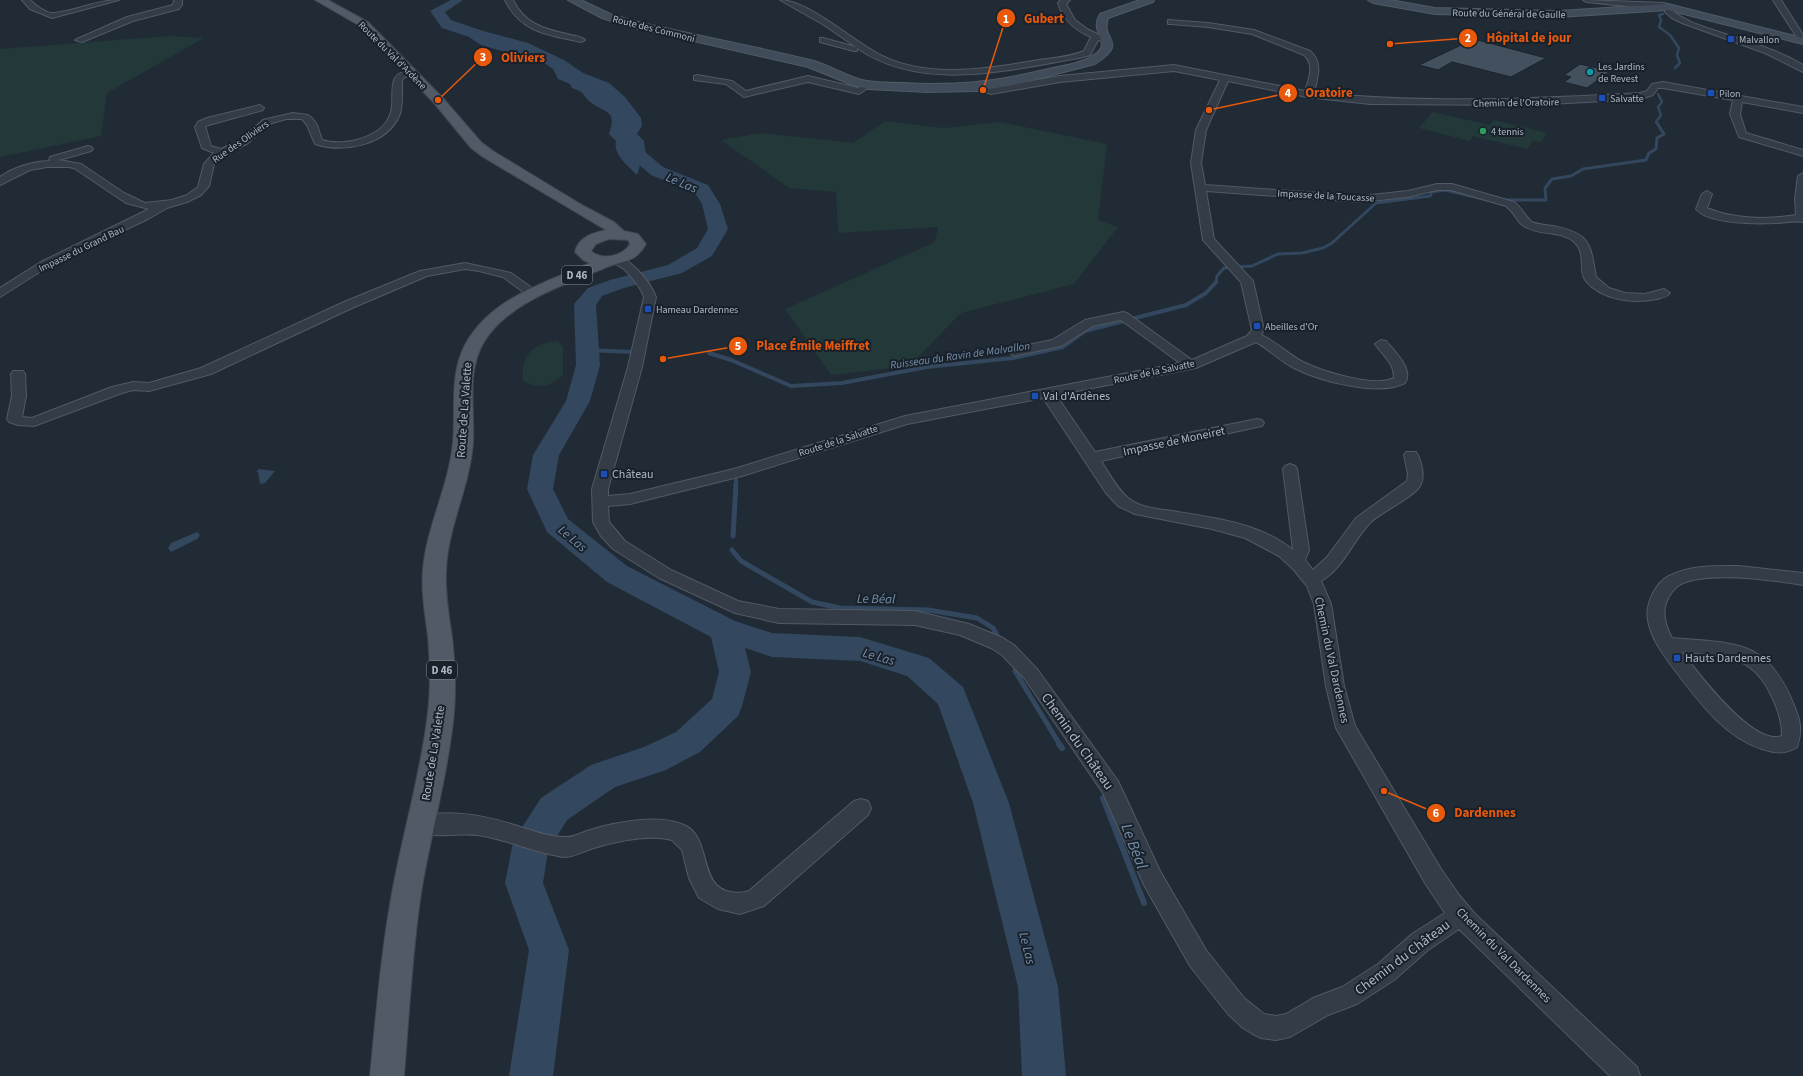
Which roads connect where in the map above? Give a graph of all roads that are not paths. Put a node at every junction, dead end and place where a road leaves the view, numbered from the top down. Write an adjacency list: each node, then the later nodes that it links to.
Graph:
1 (26, 0): 2 (street)
2 (115, 0)
3 (178, 0): 16 (street)
4 (320, 0): 23 (main road, Route du Val d'Ardène)
5 (509, 0): 17 (street)
6 (573, 0): 26 (street, Route des Commoni)
7 (784, 0): 21 (street)
8 (1066, 0): 15 (street)
9 (1149, 0): 20 (street)
10 (1373, 0): 13 (street, Route du Général de Gaulle)
11 (1587, 0): 13 (street)
12 (1777, 0): 19 (street)
13 (1667, 8): 19 (street, Route du Général de Gaulle); 22 (street)
14 (1171, 22): 28 (street)
15 (1095, 37): 20 (street); 21 (street)
16 (78, 40)
17 (581, 40)
18 (823, 40): 21 (street)
19 (1800, 40)
20 (1108, 42): 27 (street)
21 (873, 55)
22 (1803, 69)
23 (411, 73): 33 (street, Rue des Oliviers); 41 (main road, Route du Val d'Ardène)
24 (697, 78): 26 (street)
25 (1225, 78): 27 (street); 28 (street, Chemin de l'Oratoire); 38 (street)
26 (868, 85): 27 (street)
27 (977, 87)
28 (1309, 94): 29 (street, Chemin de l'Oratoire)
29 (1738, 99): 31 (street, Chemin de l'Oratoire); 34 (street)
30 (260, 108): 33 (street)
31 (1803, 110)
32 (88, 149): 35 (street)
33 (223, 153): 40 (street, Rue des Oliviers)
34 (1803, 153)
35 (25, 169): 37 (street, Rue des Oliviers); 40 (street, Rue des Oliviers)
36 (1803, 176): 42 (street)
37 (0, 182)
38 (1200, 188): 50 (street, Impasse de la Toucasse); 51 (street)
39 (1707, 194): 42 (street)
40 (164, 205): 49 (street, Impasse du Grand Bau)
41 (592, 217): 43 (main road, Route du Val d'Ardène); 44 (main road)
42 (1802, 218)
43 (619, 234): 44 (main road); 47 (main road)
44 (593, 239): 45 (main road, Route de La Valette)
45 (583, 252): 46 (main road); 48 (main road, Route de La Valette / D 46)
46 (613, 260): 47 (main road, Route de La Valette); 48 (main road, Route de La Valette / D 46)
47 (631, 264): 61 (street, Chemin du Château)
48 (538, 291): 55 (street); 67 (main road, Route de La Valette / D 46)
49 (0, 293)
50 (1664, 293)
51 (1254, 337): 52 (street); 54 (street, Route de la Salvatte)
52 (1381, 344)
53 (1014, 352): 54 (street)
54 (1191, 365): 56 (street, Route de la Salvatte)
55 (18, 374)
56 (1047, 393): 59 (street, Chemin du Val Dardennes); 61 (street, Route de la Salvatte)
57 (1257, 423): 59 (street, Impasse de Moneiret)
58 (1411, 455): 63 (street)
59 (1091, 458): 62 (street, Chemin du Val Dardennes)
60 (1290, 469): 62 (street)
61 (600, 502): 68 (street, Chemin du Château)
62 (1294, 561): 63 (street, Chemin du Val Dardennes)
63 (1311, 579): 68 (street, Chemin du Val Dardennes)
64 (1803, 579): 65 (street)
65 (1667, 644): 65 (street)
66 (861, 808): 67 (street)
67 (420, 826): 69 (main road, Route de La Valette / D 46)
68 (1461, 915): 70 (street, Chemin du Val Dardennes)
69 (387, 1076)
70 (1628, 1076)

